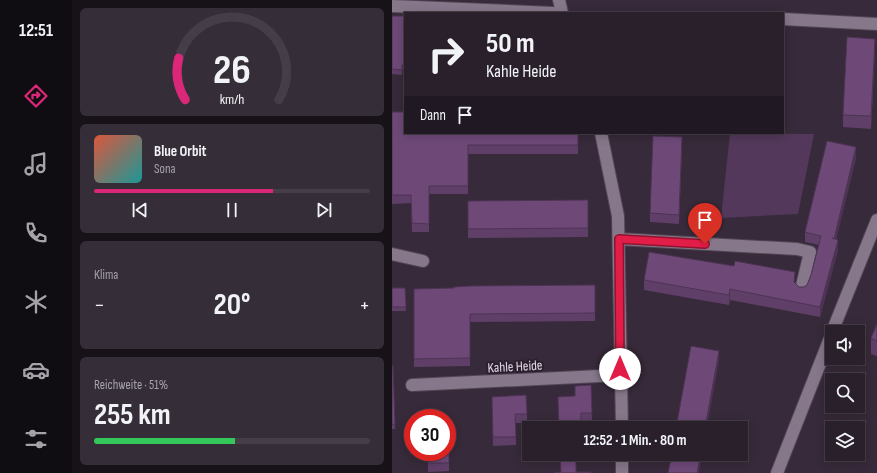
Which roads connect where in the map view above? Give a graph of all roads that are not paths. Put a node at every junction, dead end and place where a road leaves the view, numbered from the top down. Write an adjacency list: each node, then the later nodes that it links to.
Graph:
1 (559, 0): 4 (street)
2 (392, 6): 3 (street)
3 (530, 12)
4 (562, 12)
5 (784, 19): 6 (street)
6 (877, 24)
7 (601, 134): 9 (street)
8 (877, 220): 13 (street)
9 (619, 239): 12 (street); 15 (street)
10 (392, 254): 11 (street)
11 (423, 261)
12 (801, 290)
13 (835, 325)
14 (825, 350): 20 (street)
15 (620, 375): 16 (street, Kahle Heide); 17 (street)
16 (412, 385)
17 (622, 421)
18 (622, 461): 19 (street)
19 (622, 473)
20 (777, 473)

